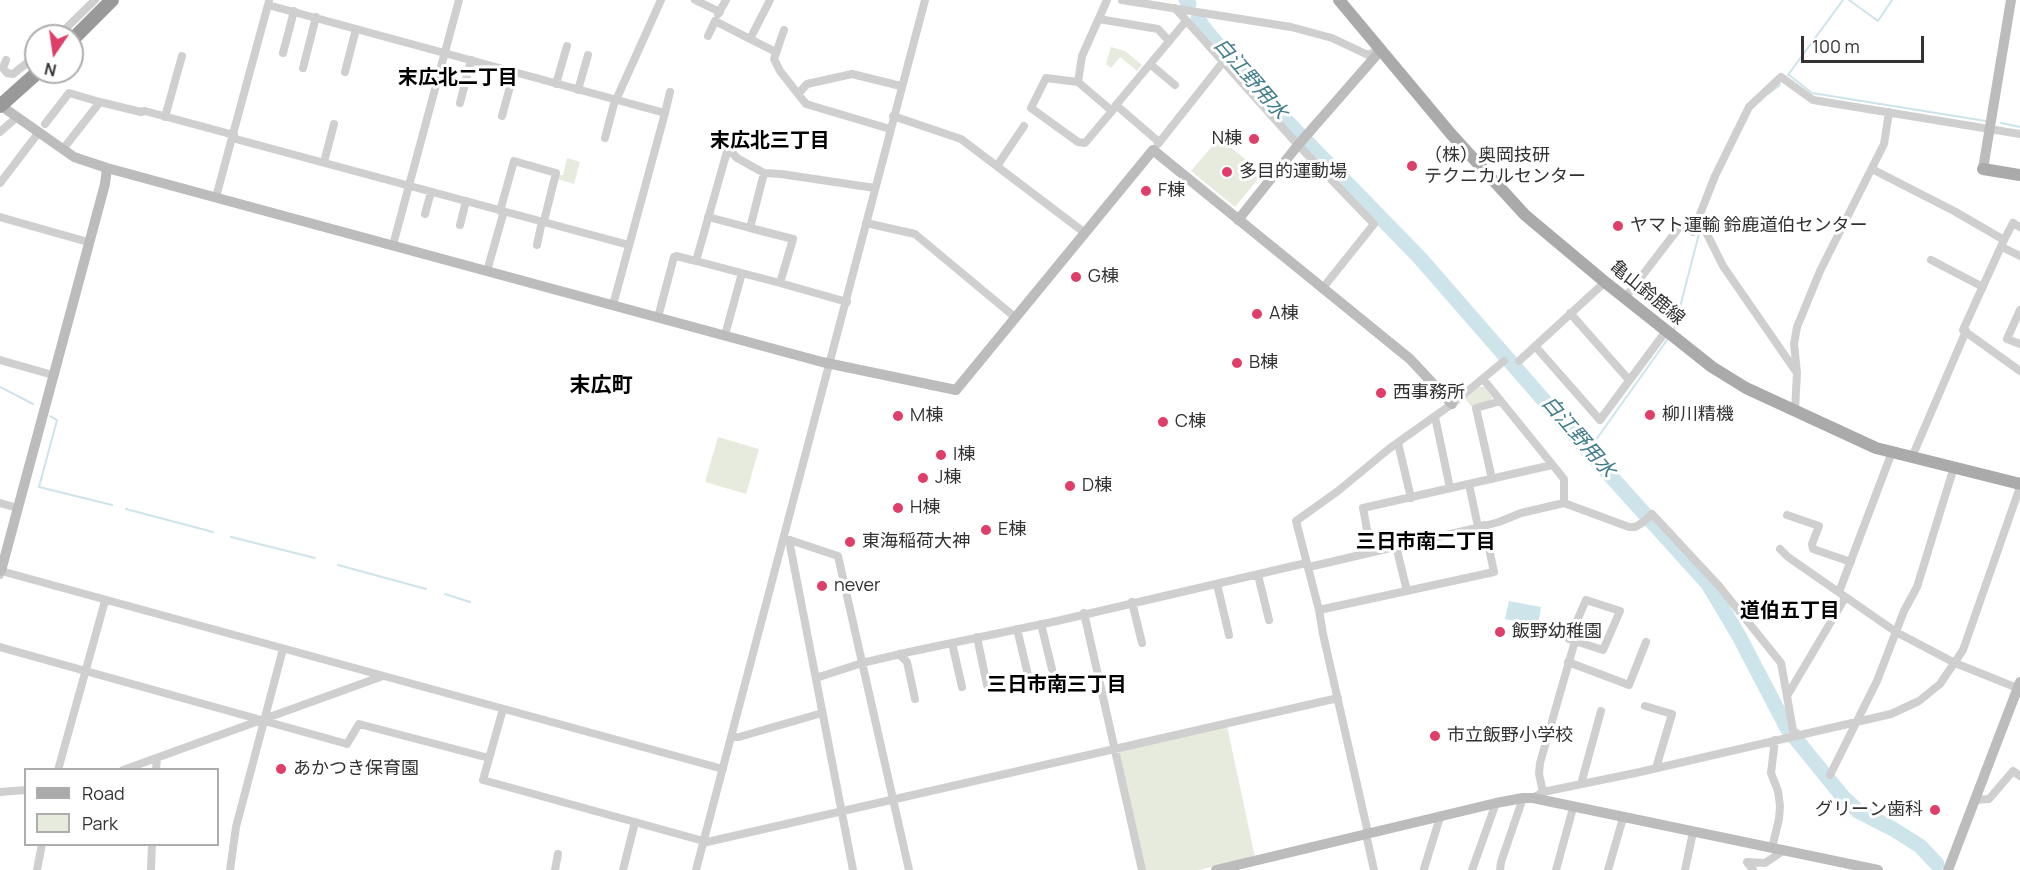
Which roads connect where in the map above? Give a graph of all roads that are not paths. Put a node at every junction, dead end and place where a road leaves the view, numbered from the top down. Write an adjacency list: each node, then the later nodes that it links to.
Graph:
1 (95, 0): 21 (street)
2 (112, 0): 22 (highway)
3 (459, 0): 30 (street)
4 (661, 0): 51 (street)
5 (695, 0): 16 (street)
6 (726, 0): 16 (street)
7 (770, 0): 26 (street)
8 (925, 0): 46 (street)
9 (1107, 0): 18 (street)
10 (1122, 0): 14 (street)
11 (1339, 0): 29 (main road, 亀山鈴鹿線)
12 (2011, 0): 66 (street)
13 (269, 2): 15 (street); 69 (street)
14 (1175, 8): 20 (street); 29 (street)
15 (294, 11): 17 (street); 32 (street)
16 (720, 12): 19 (street)
17 (316, 17): 23 (street); 40 (street)
18 (1099, 19): 27 (street); 43 (street)
19 (715, 21): 25 (street); 26 (street)
20 (1186, 21): 27 (street); 37 (street)
21 (70, 24)
22 (84, 28)
23 (356, 29): 30 (street); 41 (street)
24 (784, 30): 31 (street)
25 (708, 36)
26 (750, 39): 31 (street)
27 (1169, 40): 38 (street)
28 (567, 46): 45 (street)
29 (1381, 50): 71 (street); 109 (main road, 亀山鈴鹿線)
30 (446, 52): 36 (street); 82 (street)
31 (776, 52): 50 (street)
32 (283, 53)
33 (588, 55): 48 (street)
34 (182, 56): 61 (street)
35 (6, 60): 39 (street)
36 (471, 60): 42 (street); 53 (street)
37 (1223, 62): 71 (street); 72 (street)
38 (1150, 64): 47 (street); 55 (street)
39 (24, 65)
40 (303, 68)
41 (345, 72)
42 (514, 72): 45 (street); 58 (street)
43 (1078, 82): 55 (street); 55 (street)
44 (24, 84): 54 (highway)
45 (556, 84): 48 (street)
46 (901, 86): 50 (street); 59 (street)
47 (1175, 86)
48 (578, 90): 51 (street)
49 (670, 92): 57 (street)
50 (798, 94): 65 (street)
51 (616, 100): 57 (street); 70 (street)
52 (100, 102): 61 (street); 64 (street); 73 (street)
53 (460, 103)
54 (0, 105): 60 (street)
55 (1114, 108): 72 (street)
56 (1888, 112): 66 (street); 77 (street); 93 (street)
57 (665, 113): 102 (street)
58 (502, 116)
59 (893, 116): 65 (street); 75 (street)
60 (17, 117): 64 (street); 67 (street)
61 (165, 117): 69 (street)
62 (333, 124): 74 (street)
63 (1024, 126): 75 (street)
64 (42, 128): 73 (street); 81 (street)
65 (890, 129): 83 (street)
66 (1990, 129): 68 (street); 78 (street)
67 (0, 132)
68 (2020, 134)
69 (233, 137): 74 (street); 85 (street)
70 (605, 138)
71 (1302, 141): 91 (street); 112 (street)
72 (1156, 146): 91 (street); 98 (street)
73 (63, 149): 76 (street)
74 (324, 162): 82 (street)
75 (997, 166): 98 (street)
76 (107, 168): 85 (street); 99 (street)
77 (1872, 169): 100 (street); 130 (street)
78 (1983, 169): 80 (main road)
79 (764, 173): 83 (street); 90 (street); 97 (street)
80 (2020, 175)
81 (0, 183)
82 (409, 186): 84 (street); 101 (street)
83 (874, 188): 94 (street)
84 (431, 192): 86 (street); 88 (street)
85 (216, 196): 101 (street)
86 (466, 201): 87 (street); 95 (street)
87 (502, 211): 92 (street); 92 (street); 107 (street)
88 (425, 214)
89 (0, 217): 99 (street)
90 (708, 217): 97 (street); 106 (street)
91 (1238, 220): 112 (street)
92 (543, 221): 102 (street); 103 (street)
93 (1698, 222): 113 (street); 130 (street)
94 (866, 223): 114 (street); 119 (street)
95 (460, 225)
96 (2020, 227): 100 (street)
97 (750, 228): 110 (street)
98 (1085, 233): 119 (street)
99 (88, 242): 131 (street)
100 (2003, 243): 104 (street); 111 (street)
101 (393, 245): 107 (street)
102 (629, 245): 115 (street)
103 (537, 246)
104 (2020, 256)
105 (1931, 260): 111 (street)
106 (696, 261): 108 (street); 118 (street)
107 (487, 271): 115 (street)
108 (742, 273): 110 (street); 122 (street)
109 (1605, 282): 113 (main road, 亀山鈴鹿線); 117 (street)
110 (780, 284): 114 (street)
111 (1983, 287): 121 (street)
112 (1322, 289): 135 (street)
113 (1625, 298): 120 (main road, 亀山鈴鹿線)
114 (847, 302): 128 (street)
115 (613, 305): 118 (street)
116 (2020, 310): 123 (street)
117 (1570, 314): 124 (street); 133 (street)
118 (658, 317): 122 (street)
119 (1016, 318): 128 (street)
120 (1666, 331): 133 (street); 136 (main road, 亀山鈴鹿線)
121 (1966, 331): 129 (street); 140 (street)
122 (725, 335): 128 (street)
123 (2020, 344)
124 (1535, 346): 127 (street); 133 (street)
125 (0, 360): 131 (street)
126 (1504, 361): 132 (street)
127 (1519, 361)
128 (831, 363): 153 (street)
129 (2020, 371)
130 (1797, 374): 136 (street)
131 (52, 375): 150 (street)
132 (1483, 379): 134 (street); 135 (street)
133 (1629, 380)
134 (1501, 401): 141 (street); 143 (street)
135 (1452, 404): 137 (street)
136 (1795, 410): 139 (main road, 亀山鈴鹿線)
137 (1435, 417): 138 (street); 146 (street)
138 (1398, 443): 147 (street); 158 (street)
139 (1892, 452): 140 (main road, 亀山鈴鹿線); 157 (street)
140 (1912, 457): 142 (main road, 亀山鈴鹿線)
141 (1552, 465): 143 (street); 149 (street)
142 (1954, 467): 145 (main road, 亀山鈴鹿線); 171 (street)
143 (1491, 479): 144 (street)
144 (1469, 484): 146 (street); 152 (street)
145 (2020, 485): 183 (street)
146 (1450, 488): 147 (street)
147 (1411, 498): 156 (street)
148 (0, 503): 150 (street)
149 (1564, 503): 152 (street); 192 (street)
150 (18, 508): 159 (street)
151 (1787, 515): 157 (street)
152 (1481, 526): 154 (street); 162 (street)
153 (786, 539): 182 (street); 187 (street); 202 (street)
154 (1396, 546): 156 (street); 162 (street)
155 (1780, 549): 163 (street)
156 (1371, 551): 158 (street)
157 (1851, 562): 163 (street)
158 (1308, 565): 160 (street); 166 (street)
159 (1, 573): 164 (street)
160 (1258, 574): 161 (street); 168 (street)
161 (1217, 585): 165 (street); 172 (street)
162 (1407, 591): 166 (street)
163 (1842, 595): 171 (street); 192 (street)
164 (105, 601): 179 (street); 185 (street)
165 (1132, 602): 167 (street); 177 (street)
166 (1319, 610): 193 (street)
167 (1084, 613): 169 (street); 204 (street)
168 (1269, 620)
169 (1041, 624): 170 (street); 184 (street)
170 (1017, 629): 173 (street); 188 (street)
171 (1896, 632): 183 (street); 200 (street)
172 (1229, 635)
173 (977, 637): 176 (street); 189 (street)
174 (1575, 641): 174 (street); 181 (street)
175 (1646, 642): 181 (street)
176 (952, 643): 180 (street); 191 (street)
177 (1142, 643)
178 (0, 647): 185 (street)
179 (283, 649): 186 (street); 199 (street)
180 (899, 654): 182 (street); 194 (street)
181 (1568, 662): 217 (street)
182 (862, 663): 187 (street); 218 (street)
183 (1955, 663): 190 (street); 200 (street)
184 (1052, 669)
185 (86, 671): 199 (street); 207 (street)
186 (383, 676): 196 (street); 199 (street)
187 (816, 678): 198 (street)
188 (1029, 679)
189 (987, 685)
190 (2019, 686): 219 (street)
191 (962, 687)
192 (1787, 696): 201 (street)
193 (1338, 698): 204 (street); 227 (street)
194 (915, 699)
195 (1645, 706): 210 (street)
196 (503, 709): 206 (street); 211 (street)
197 (1601, 711): 214 (street)
198 (822, 712): 202 (street); 222 (street)
199 (264, 719): 205 (street); 206 (street); 236 (street)
200 (1857, 721): 201 (street); 212 (street)
201 (1795, 735): 203 (street)
202 (731, 737): 211 (street)
203 (1775, 740): 210 (street); 231 (street)
204 (1114, 749): 218 (street); 242 (street)
205 (157, 758): 208 (street); 209 (street)
206 (489, 758): 225 (street)
207 (59, 768)
208 (129, 768)
209 (156, 768)
210 (1656, 768): 214 (street)
211 (723, 769): 228 (street)
212 (1830, 775)
213 (2020, 776): 219 (street)
214 (1581, 784): 217 (street)
215 (24, 790): 216 (street)
216 (0, 792)
217 (1533, 796): 220 (street); 221 (street); 246 (street)
218 (892, 798): 222 (street); 241 (street)
219 (1976, 800): 252 (street)
220 (1496, 803): 223 (street); 245 (street)
221 (1573, 808): 224 (street); 247 (street)
222 (841, 809): 228 (street); 240 (street)
223 (1440, 817): 227 (street); 233 (street)
224 (1623, 818): 226 (street); 248 (street)
225 (635, 822): 228 (street); 238 (street)
226 (1693, 832): 231 (street); 249 (street)
227 (1367, 833): 243 (street); 244 (street)
228 (704, 841): 239 (street)
229 (42, 846): 234 (street)
230 (152, 846): 235 (street)
231 (1777, 850): 250 (street); 251 (street)
232 (558, 854): 237 (street)
233 (1424, 869)
234 (37, 870)
235 (151, 870)
236 (230, 870)
237 (555, 870)
238 (623, 870)
239 (696, 870)
240 (853, 870)
241 (909, 870)
242 (1142, 870)
243 (1216, 870)
244 (1374, 870)
245 (1472, 870)
246 (1500, 870)
247 (1556, 870)
248 (1608, 870)
249 (1684, 870)
250 (1753, 870)
251 (1878, 870)
252 (1948, 870)

